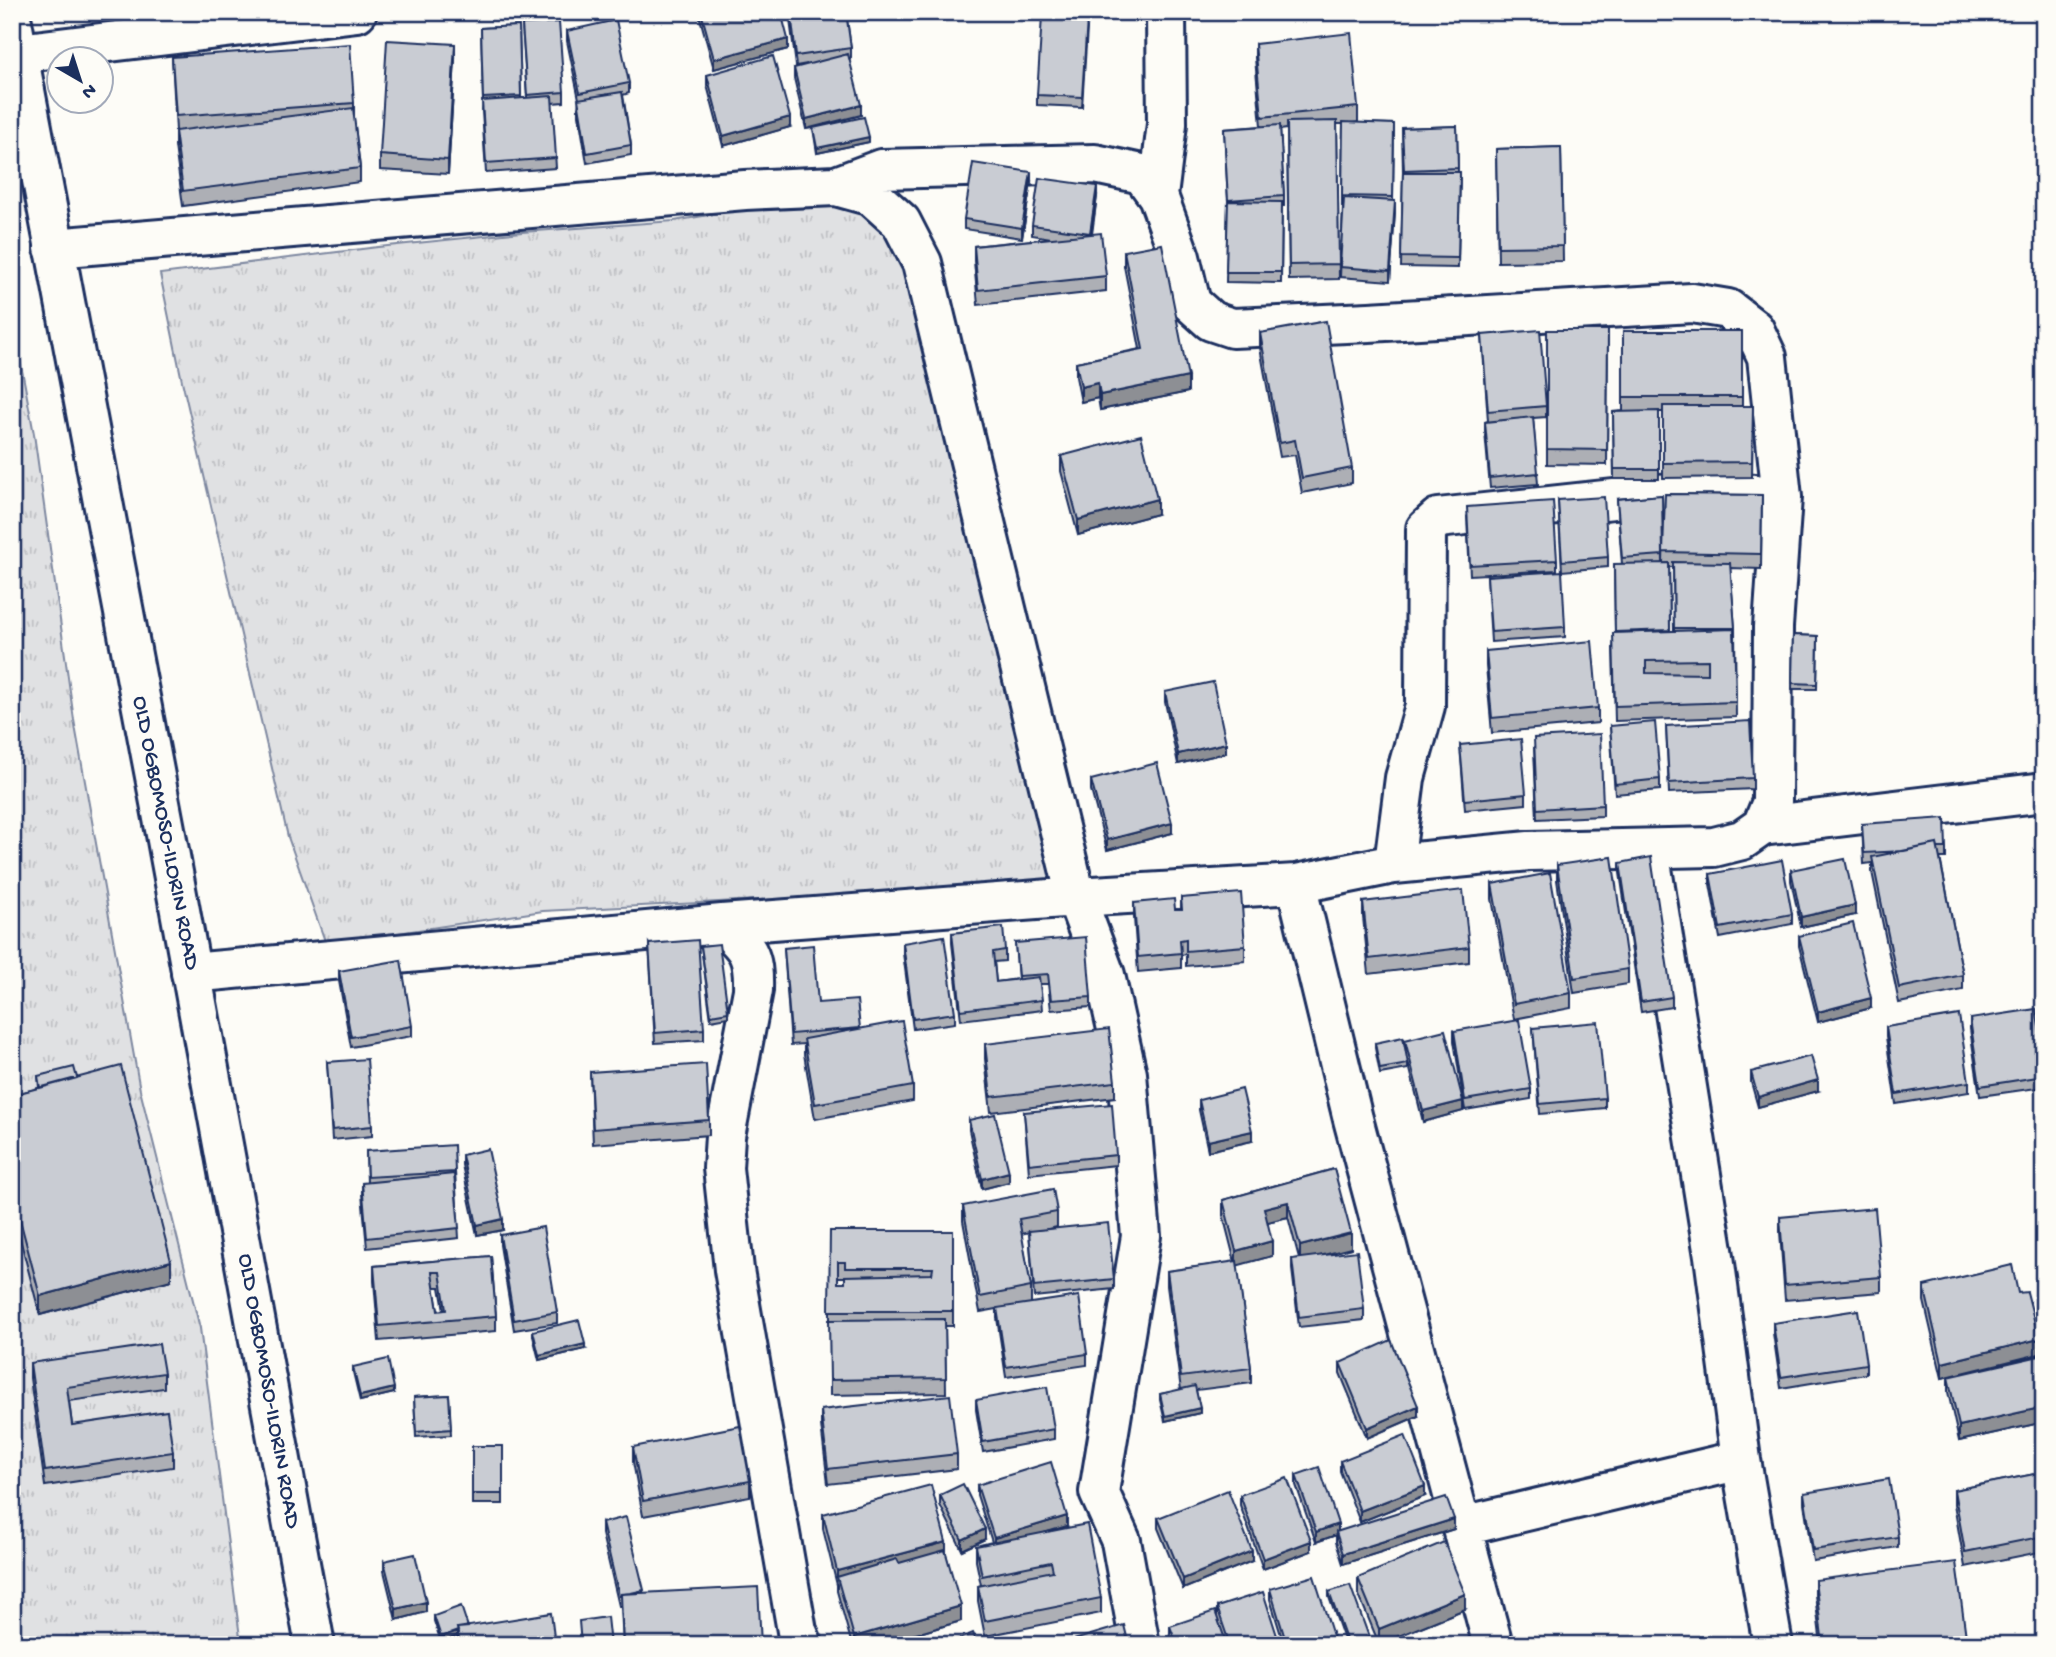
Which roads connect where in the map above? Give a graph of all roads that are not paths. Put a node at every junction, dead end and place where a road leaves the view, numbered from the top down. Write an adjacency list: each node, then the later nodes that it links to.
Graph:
1 (356, 12): 3 (main road)
2 (1166, 12): 5 (main road)
3 (15, 38): 6 (main road, OLD OGBOMOSO-ILORIN ROAD)
4 (836, 186): 5 (main road); 6 (main road); 13 (main road)
5 (1158, 196): 7 (main road)
6 (54, 248): 15 (main road, OLD OGBOMOSO-ILORIN ROAD)
7 (1782, 497): 9 (main road); 11 (main road)
8 (2044, 792): 9 (main road)
9 (1762, 826): 10 (main road)
10 (1649, 850): 11 (main road); 16 (main road)
11 (1394, 864): 12 (main road)
12 (1296, 884): 13 (main road); 17 (main road)
13 (1076, 897): 14 (main road); 20 (main road)
14 (722, 924): 15 (main road); 19 (main road)
15 (191, 973): 18 (main road, OLD OGBOMOSO-ILORIN ROAD)
16 (1741, 1460): 17 (main road); 22 (main road)
17 (1462, 1526): 21 (main road)
18 (315, 1645)
19 (803, 1645)
20 (1140, 1645)
21 (1493, 1645)
22 (1773, 1645)

